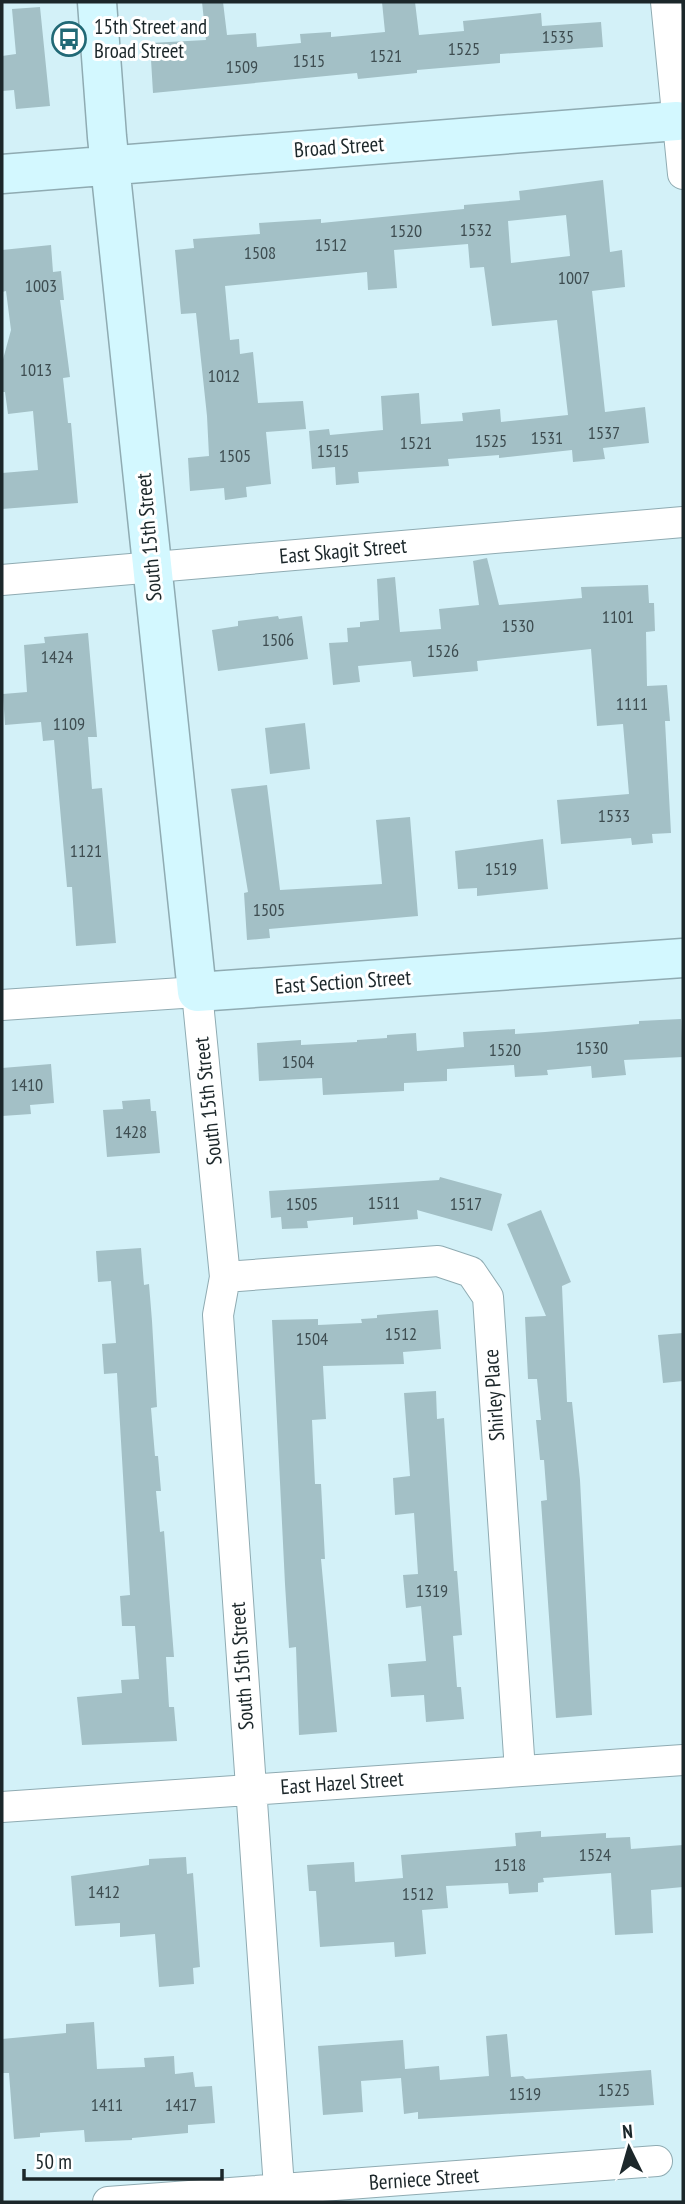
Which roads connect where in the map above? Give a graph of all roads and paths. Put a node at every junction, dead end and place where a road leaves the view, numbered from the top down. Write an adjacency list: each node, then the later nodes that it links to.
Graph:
1 (97, 2): 4 (street, South 15th Street)
2 (666, 2): 3 (street)
3 (677, 121): 4 (street, Broad Street); 6 (street)
4 (111, 165): 5 (street, Broad Street); 8 (street, South 15th Street)
5 (2, 174)
6 (683, 174)
7 (683, 522): 8 (street, East Skagit Street)
8 (152, 567): 9 (street, East Skagit Street); 11 (street, South 15th Street)
9 (2, 580)
10 (683, 958): 11 (street, East Section Street)
11 (197, 992): 12 (street, East Section Street); 13 (street, South 15th Street)
12 (2, 1005)
13 (225, 1277): 15 (street, Shirley Place); 16 (street, South 15th Street)
14 (683, 1760): 15 (street, East Hazel Street)
15 (520, 1771): 16 (street, East Hazel Street)
16 (250, 1789): 17 (street, East Hazel Street); 19 (street, South 15th Street)
17 (2, 1807)
18 (656, 2161): 19 (street, Berniece Street)
19 (280, 2196): 20 (street, Berniece Street)
20 (108, 2202)

